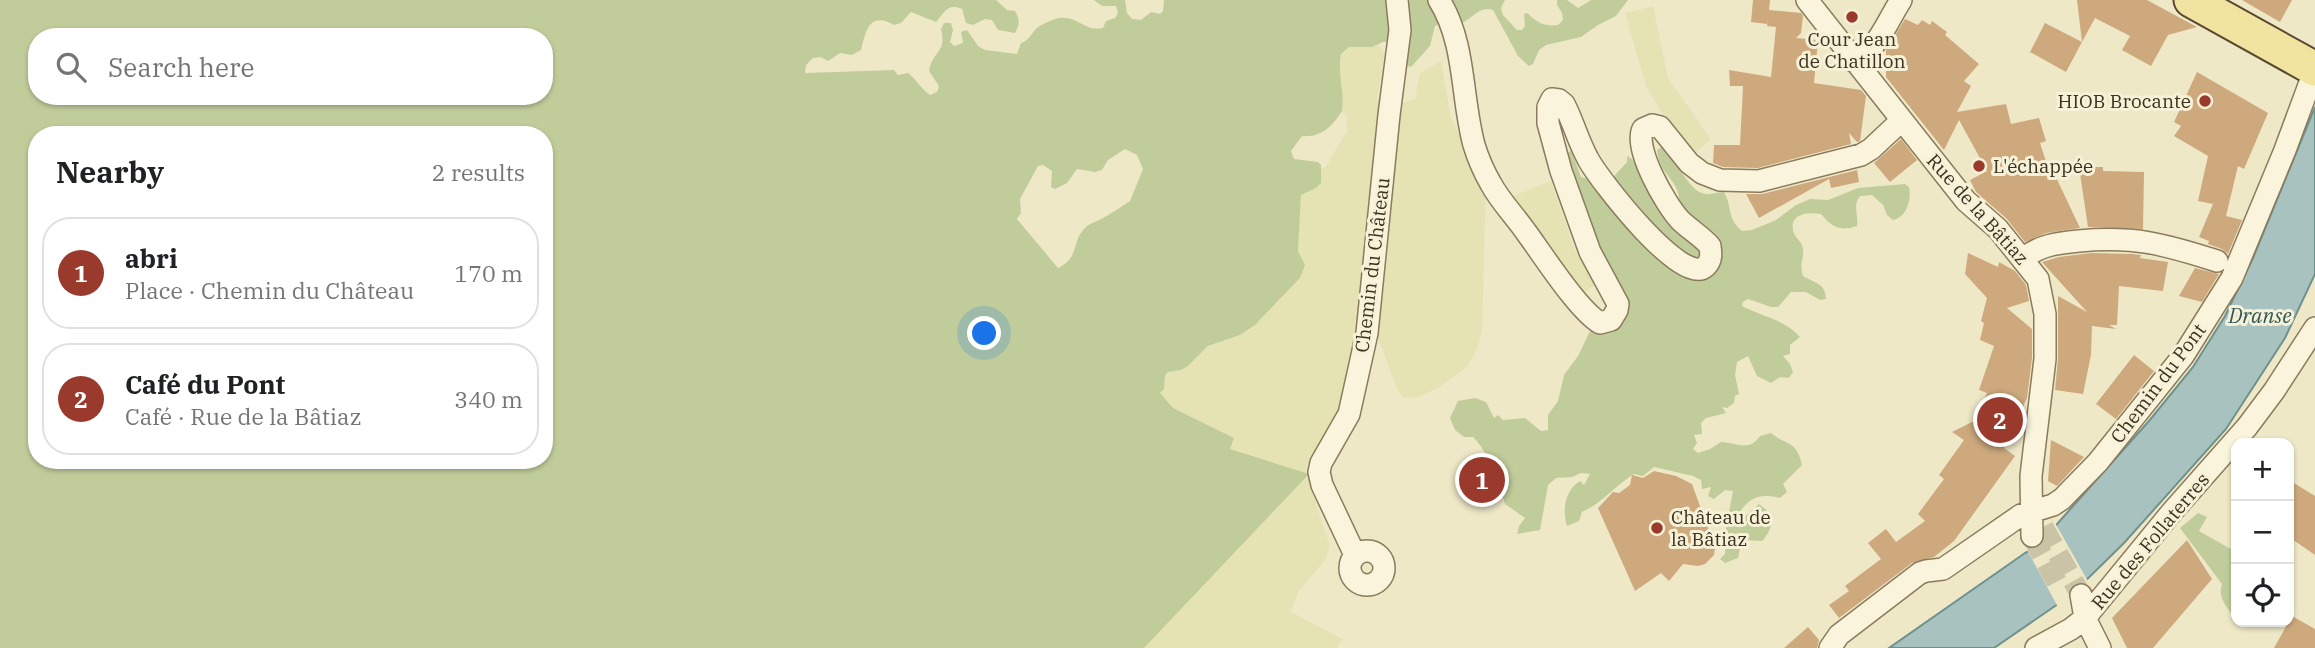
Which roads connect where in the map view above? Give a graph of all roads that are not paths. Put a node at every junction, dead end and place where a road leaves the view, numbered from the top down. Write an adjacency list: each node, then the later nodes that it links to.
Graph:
1 (1397, 0): 13 (street, Chemin du Château)
2 (1439, 0): 8 (street)
3 (1807, 0): 6 (street)
4 (1900, 0): 6 (street)
5 (2191, 0): 7 (main road)
6 (1855, 62): 8 (street, Rue de la Bâtiaz)
7 (2315, 69): 12 (street, Chemin du Pont)
8 (1902, 120): 9 (street, Rue de la Bâtiaz)
9 (2023, 259): 10 (street); 12 (street, Rue de la Bâtiaz)
10 (2217, 261)
11 (2315, 328): 14 (street, Rue des Follaterres)
12 (2035, 525): 15 (street, Chemin du Pont)
13 (1355, 555)
14 (2078, 606): 16 (street, Rue des Follaterres); 17 (street)
15 (1830, 648)
16 (2036, 648)
17 (2100, 648)

